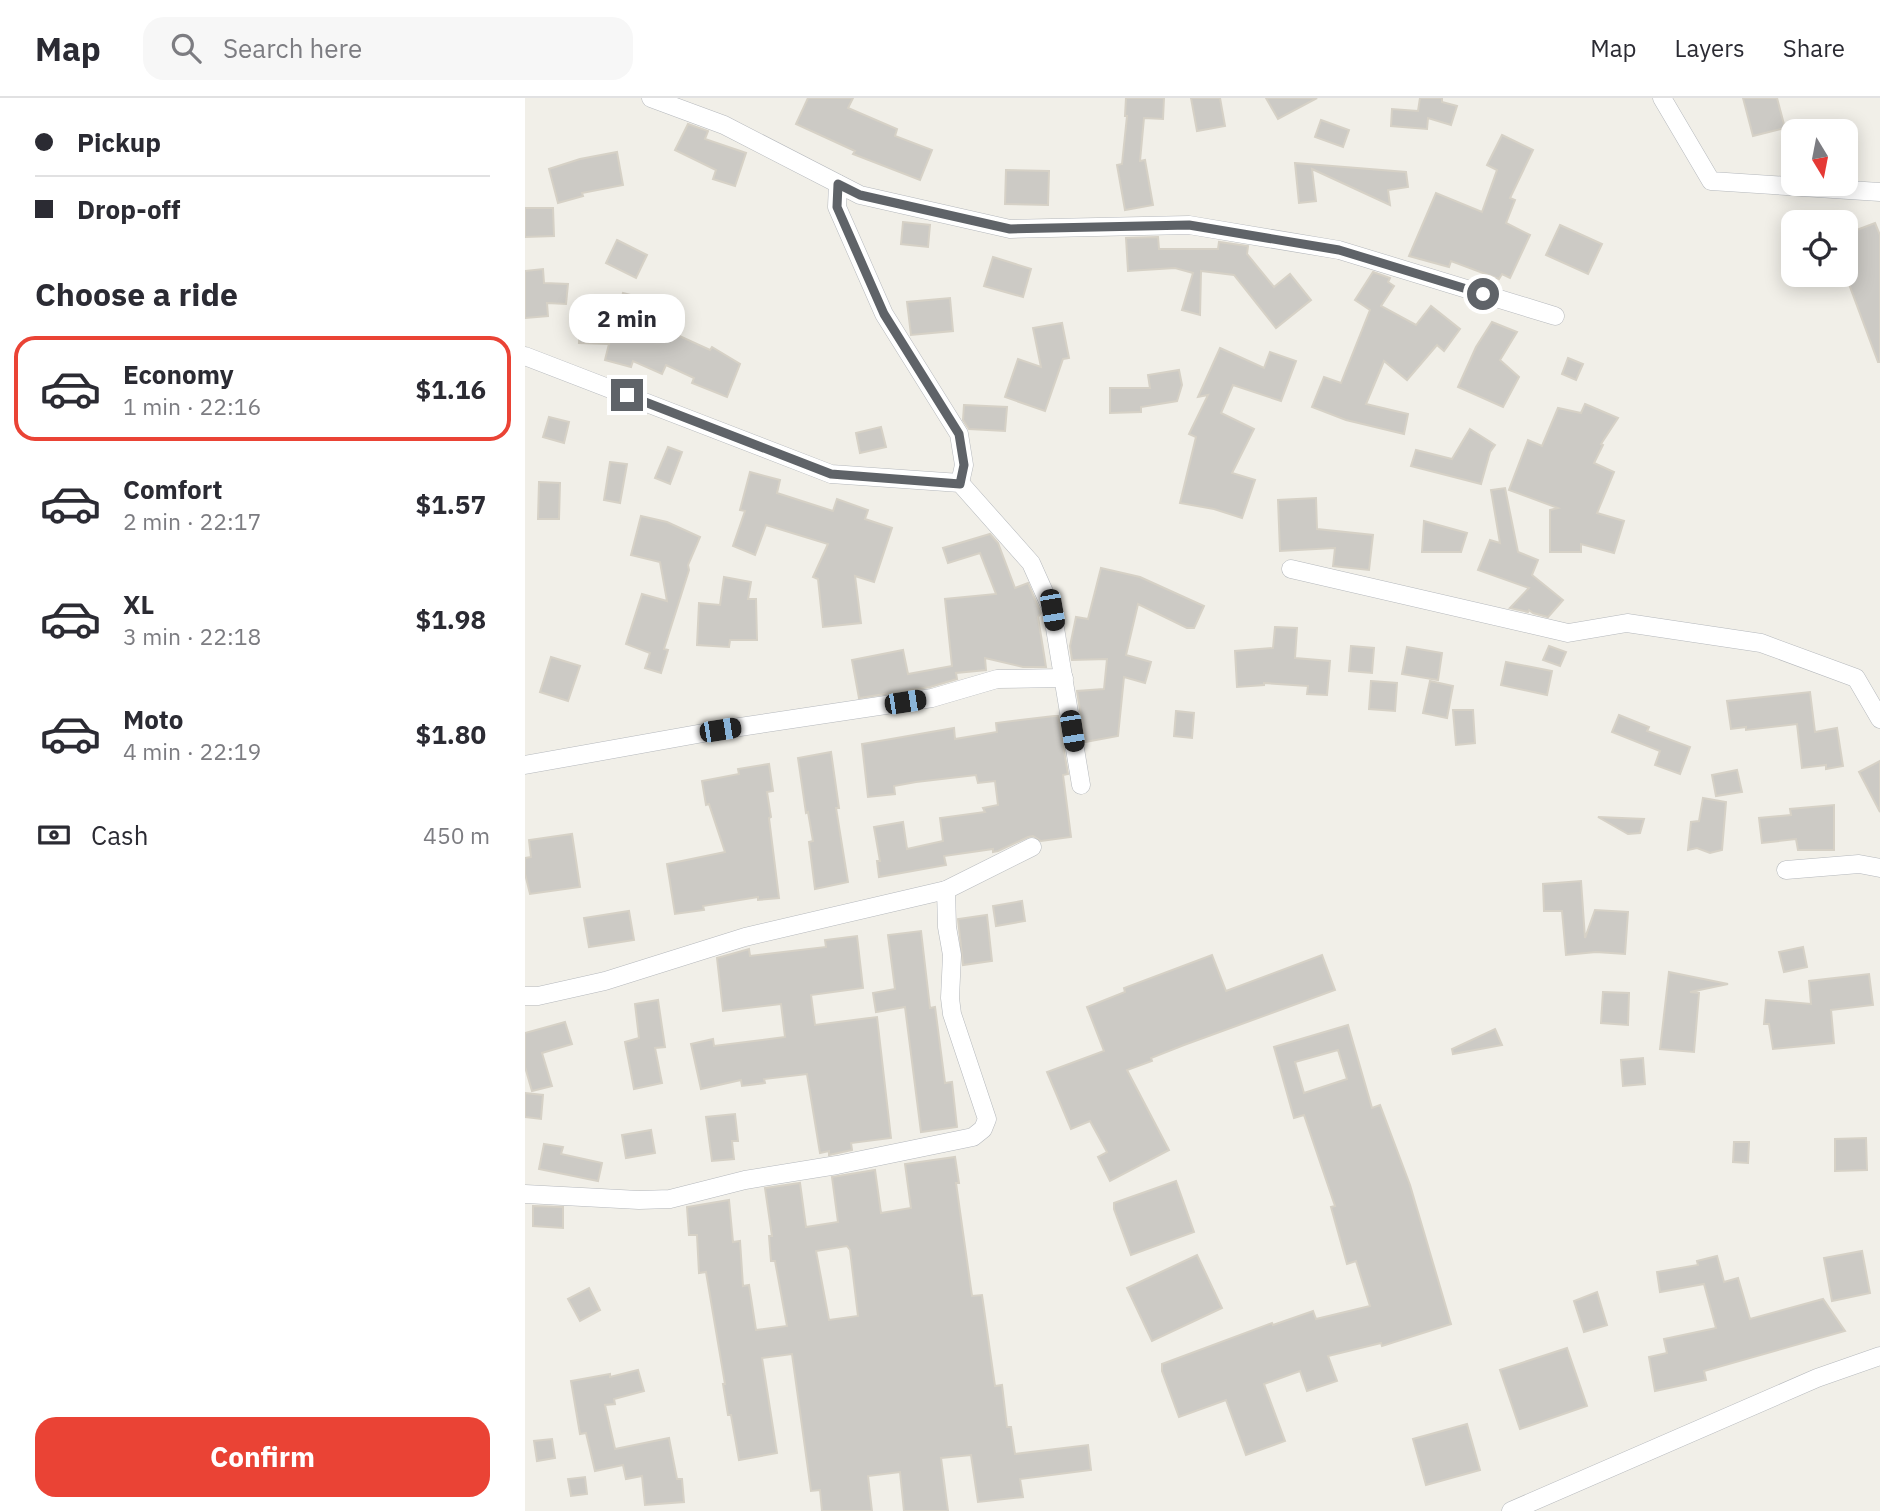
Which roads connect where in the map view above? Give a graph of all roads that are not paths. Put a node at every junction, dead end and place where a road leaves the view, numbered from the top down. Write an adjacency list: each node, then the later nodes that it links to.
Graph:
1 (651, 98): 3 (street)
2 (1662, 98): 4 (street)
3 (838, 184): 5 (street); 7 (street)
4 (1880, 192)
5 (1555, 316)
6 (525, 356): 7 (street)
7 (960, 484): 9 (street)
8 (1291, 569): 10 (street)
9 (1064, 678): 11 (street); 12 (street)
10 (1880, 719)
11 (525, 765)
12 (1081, 785)
13 (1032, 847): 16 (street)
14 (1880, 868): 15 (street)
15 (1786, 870)
16 (946, 890): 17 (street); 18 (street)
17 (525, 996)
18 (525, 1194)
19 (1880, 1356): 20 (street)
20 (1511, 1511)

